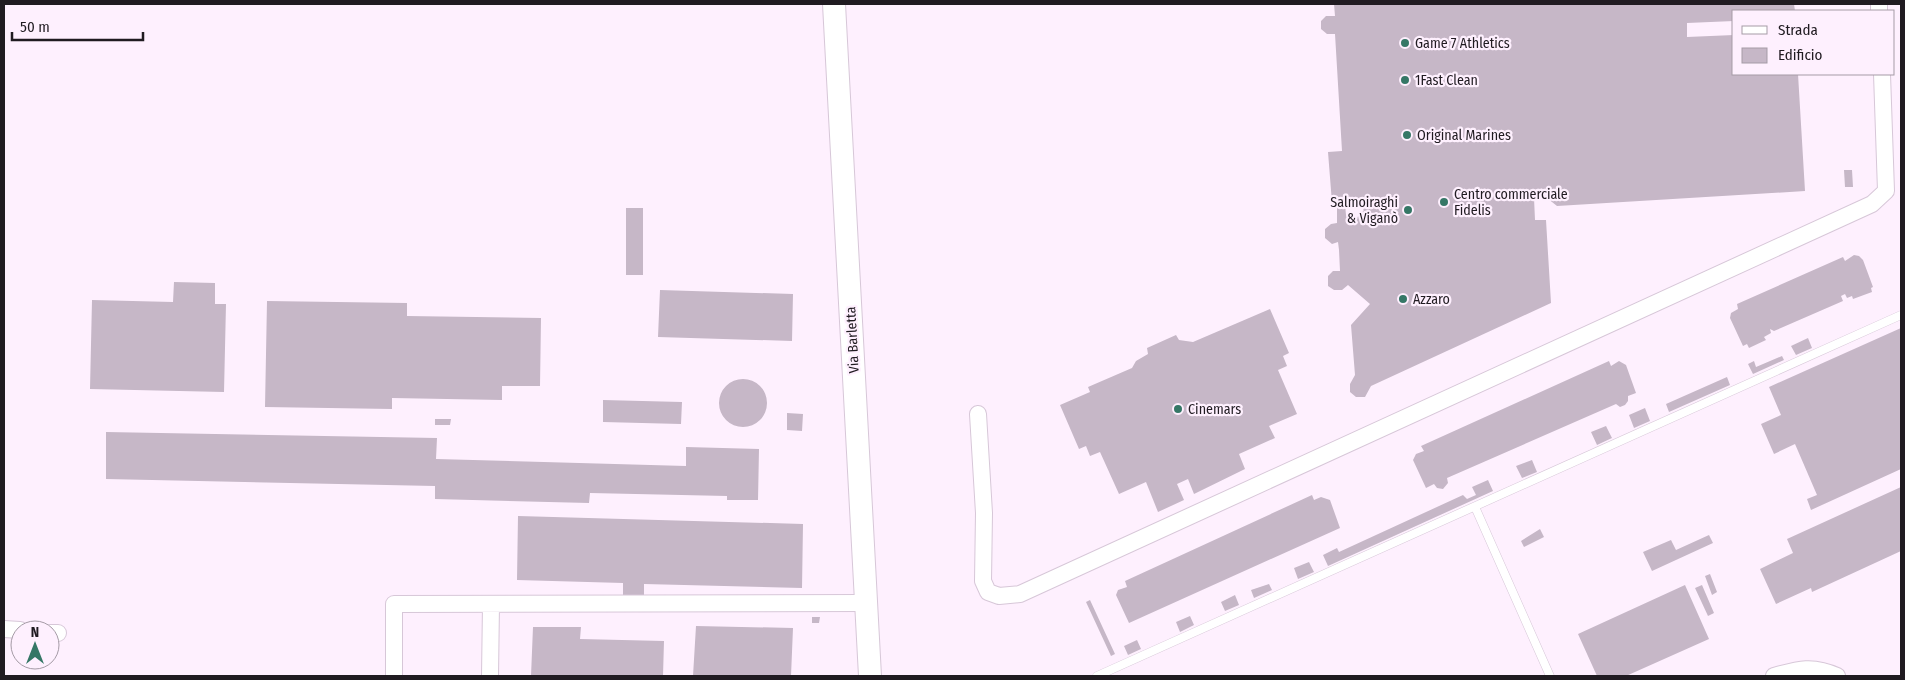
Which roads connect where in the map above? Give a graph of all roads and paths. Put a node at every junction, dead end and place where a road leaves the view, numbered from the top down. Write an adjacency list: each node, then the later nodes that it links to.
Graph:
1 (834, 4): 6 (main road, Via Barletta)
2 (1882, 75): 4 (street)
3 (1901, 315): 5 (lane)
4 (978, 414)
5 (1475, 507): 11 (lane); 12 (lane)
6 (866, 603): 7 (street); 10 (main road, Via Barletta)
7 (491, 604): 8 (street); 9 (street)
8 (394, 676)
9 (490, 676)
10 (870, 676)
11 (1097, 676)
12 (1550, 676)
13 (1774, 676): 14 (street)
14 (1838, 676)

